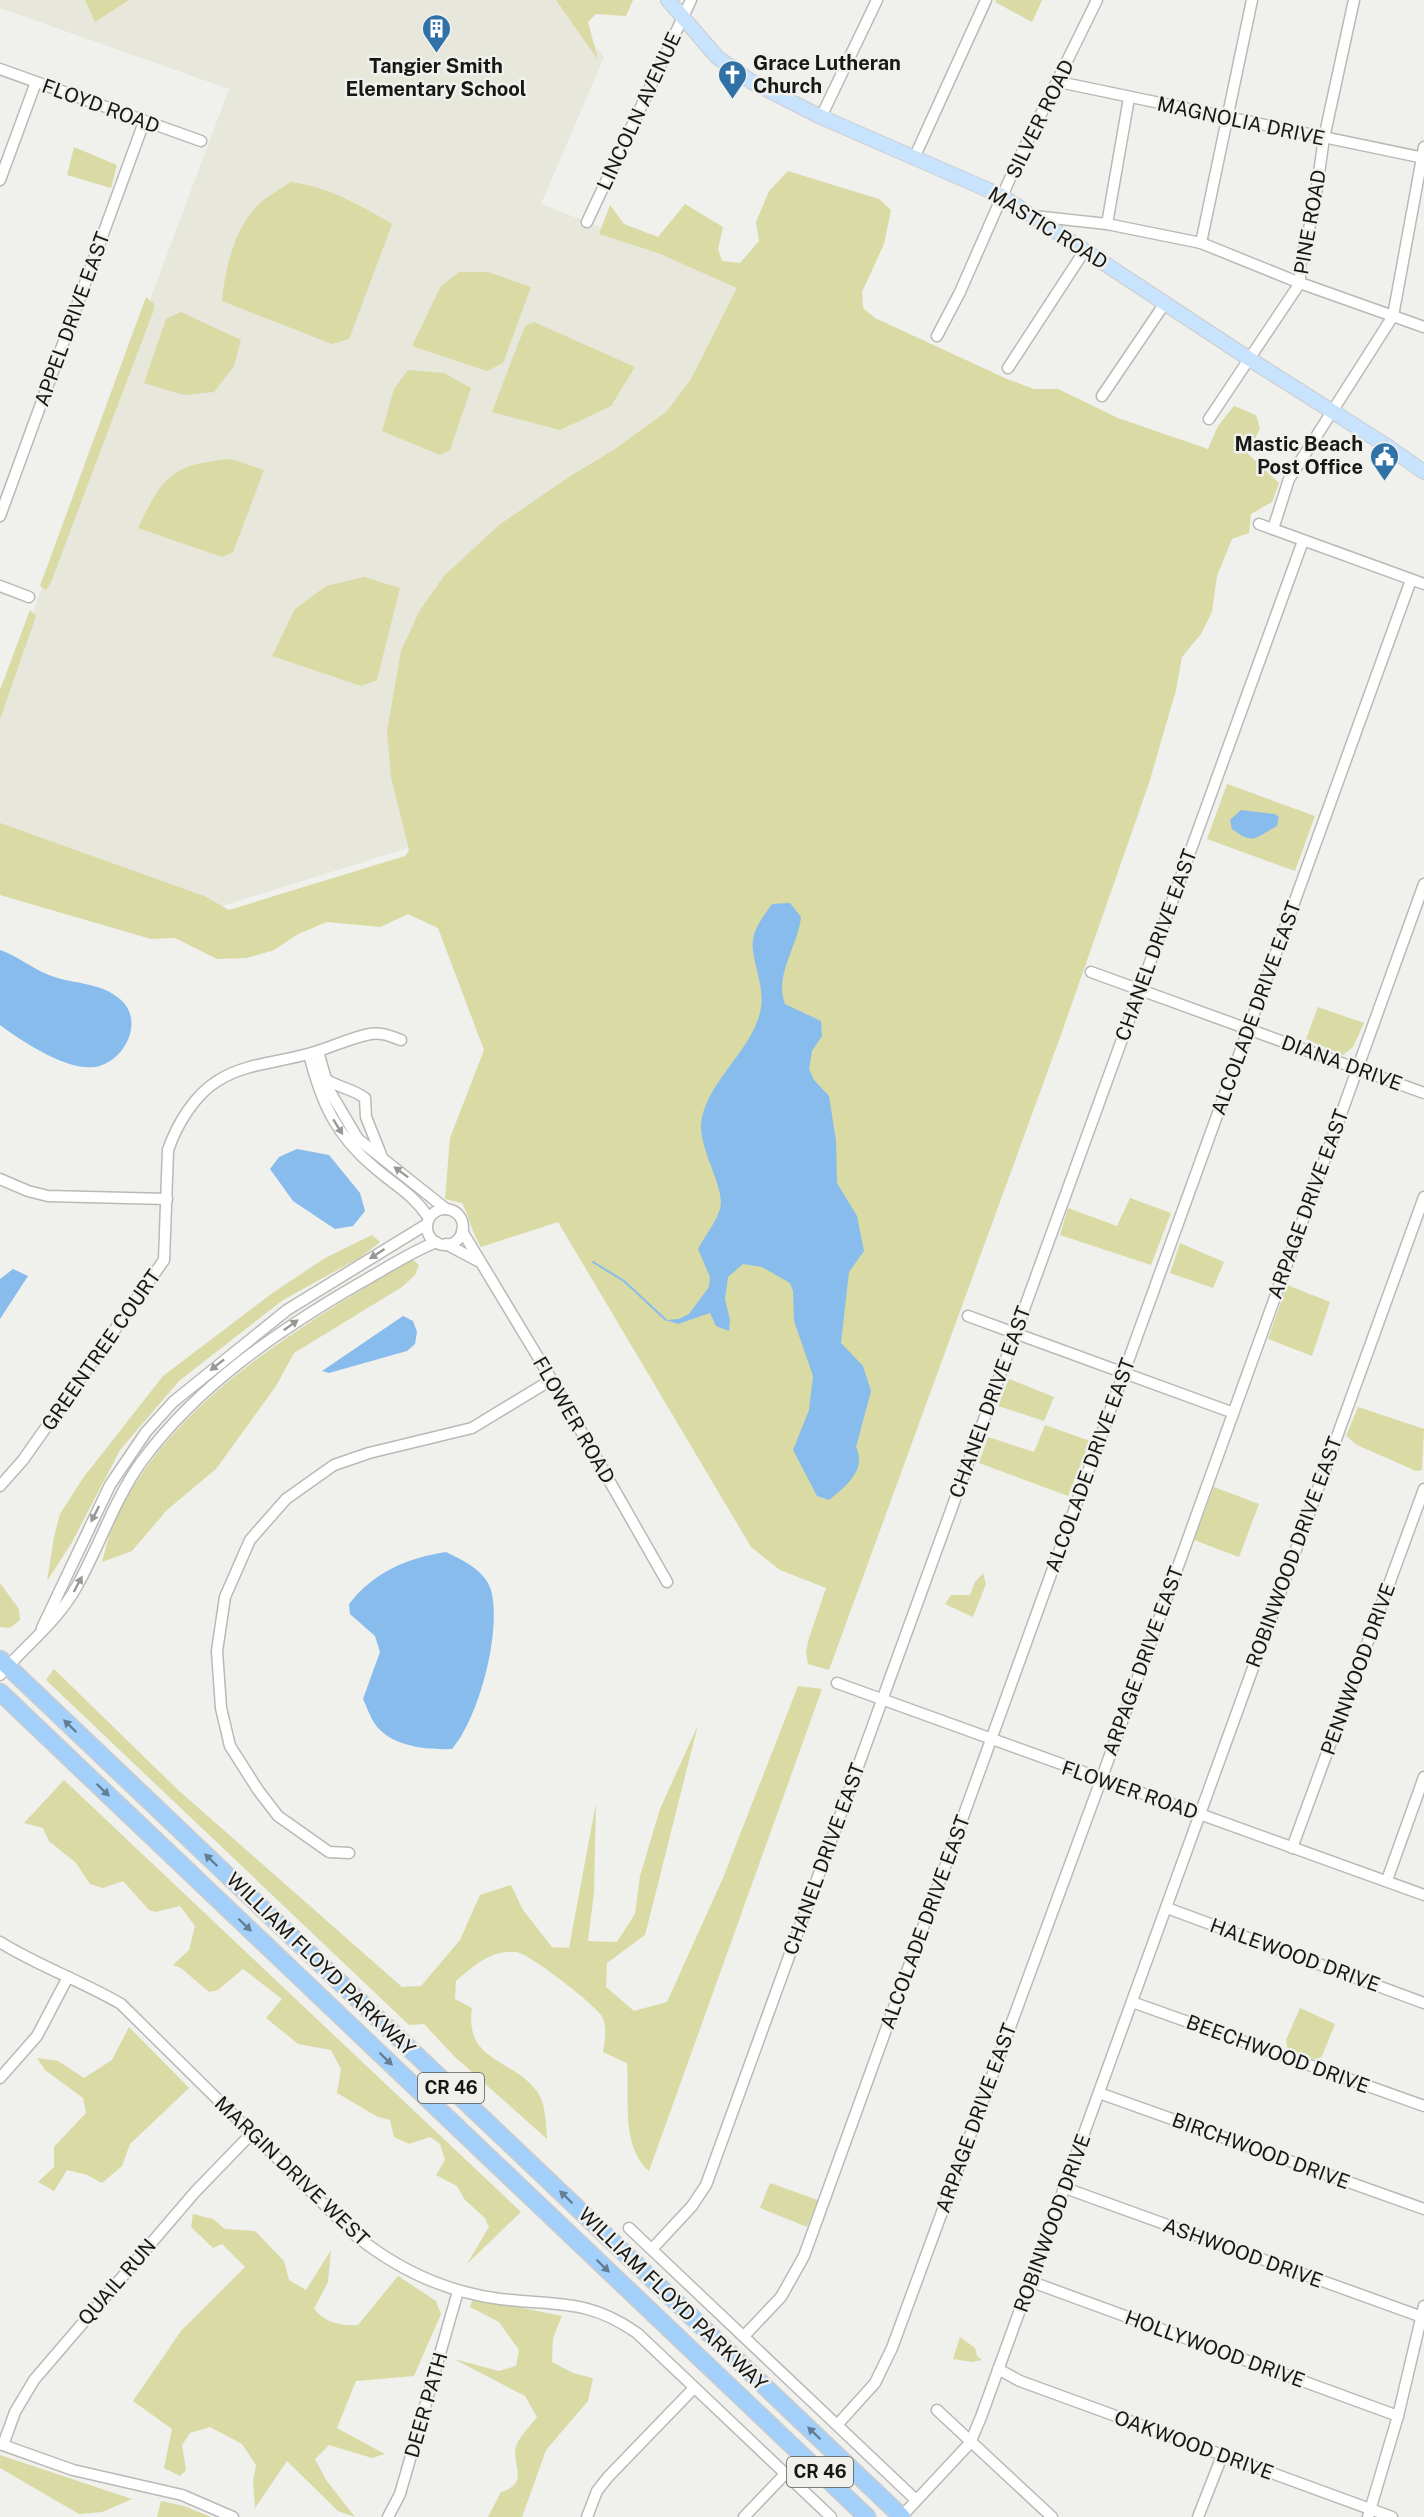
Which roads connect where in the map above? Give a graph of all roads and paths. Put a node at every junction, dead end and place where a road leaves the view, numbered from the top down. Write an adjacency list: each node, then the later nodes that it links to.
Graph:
1 (668, 0): 8 (main road, MASTIC ROAD)
2 (691, 0): 8 (street, LINCOLN AVENUE)
3 (877, 0): 13 (street)
4 (986, 0): 19 (street)
5 (1097, 0): 11 (street, SILVER ROAD)
6 (1252, 0): 14 (street)
7 (1354, 0): 16 (street, PINE ROAD)
8 (682, 18): 13 (main road, MASTIC ROAD); 23 (street, LINCOLN AVENUE)
9 (0, 69): 10 (street, FLOYD ROAD)
10 (36, 82): 15 (street, FLOYD ROAD); 20 (street)
11 (1059, 82): 12 (street, MAGNOLIA DRIVE); 21 (street, SILVER ROAD)
12 (1129, 98): 14 (street, MAGNOLIA DRIVE); 24 (street)
13 (821, 117): 19 (main road, MASTIC ROAD)
14 (1228, 117): 16 (street, MAGNOLIA DRIVE); 25 (street)
15 (144, 122): 17 (street, FLOYD ROAD); 38 (street, APPEL DRIVE EAST)
16 (1324, 138): 18 (street, MAGNOLIA DRIVE); 27 (street, PINE ROAD)
17 (201, 141)
18 (1423, 154): 29 (street)
19 (915, 156): 21 (main road, MASTIC ROAD)
20 (0, 180)
21 (1002, 196): 22 (main road, MASTIC ROAD); 31 (street, SILVER ROAD)
22 (1034, 216): 24 (street); 26 (main road, MASTIC ROAD)
23 (587, 222)
24 (1107, 224): 25 (street)
25 (1201, 243): 27 (street)
26 (1085, 250): 28 (main road, MASTIC ROAD); 33 (street)
27 (1300, 283): 29 (street); 32 (street, PINE ROAD)
28 (1165, 303): 32 (main road, MASTIC ROAD); 34 (street)
29 (1393, 316): 30 (street); 35 (street)
30 (1424, 327)
31 (937, 336)
32 (1251, 360): 35 (main road, MASTIC ROAD); 36 (street, PINE ROAD)
33 (1008, 368)
34 (1102, 396)
35 (1334, 411): 37 (main road, MASTIC ROAD); 40 (street)
36 (1209, 419)
37 (1424, 472)
38 (0, 516)
39 (1260, 524): 40 (street)
40 (1273, 529): 41 (street)
41 (1303, 541): 42 (street); 48 (street, CHANEL DRIVE EAST)
42 (1412, 580): 43 (street); 49 (street, ALCOLADE DRIVE EAST)
43 (1424, 584)
44 (0, 586): 45 (street)
45 (29, 597)
46 (1424, 885): 52 (street, ARPAGE DRIVE EAST)
47 (1090, 972): 48 (street, DIANA DRIVE)
48 (1140, 990): 49 (street, DIANA DRIVE); 65 (street, CHANEL DRIVE EAST)
49 (1248, 1030): 52 (street, DIANA DRIVE); 66 (street, ALCOLADE DRIVE EAST)
50 (401, 1040): 51 (street, GREENTREE COURT)
51 (314, 1052): 54 (street); 54 (street); 58 (street, GREENTREE COURT)
52 (1358, 1069): 53 (street, DIANA DRIVE); 68 (street, ARPAGE DRIVE EAST)
53 (1424, 1093)
54 (332, 1096): 55 (street); 55 (street); 60 (street, one-way to 60)
55 (384, 1160): 59 (street, one-way to 55)
56 (0, 1179): 58 (street)
57 (1424, 1197): 80 (street, ROBINWOOD DRIVE EAST)
58 (167, 1199): 69 (street, GREENTREE COURT)
59 (446, 1209): 60 (street); 61 (street)
60 (428, 1221): 62 (street); 72 (street, one-way to 72)
61 (462, 1231): 62 (street); 63 (street, FLOWER ROAD)
62 (441, 1243): 63 (street, FLOWER ROAD); 72 (street, one-way to 62)
63 (478, 1261): 67 (street, FLOWER ROAD)
64 (968, 1316): 65 (street)
65 (1015, 1333): 66 (street); 76 (street, CHANEL DRIVE EAST)
66 (1124, 1372): 68 (street); 77 (street, ALCOLADE DRIVE EAST)
67 (551, 1380): 71 (street, FLOWER ROAD); 82 (street)
68 (1232, 1412): 79 (street, ARPAGE DRIVE EAST)
69 (0, 1486)
70 (1424, 1489): 81 (street, PENNWOOD DRIVE)
71 (667, 1582)
72 (42, 1629): 73 (street)
73 (3, 1667): 119 (highway, WILLIAM FLOYD PARKWAY / CR 46, one-way to 73)
74 (837, 1683): 76 (street, FLOWER ROAD)
75 (0, 1692): 118 (highway, WILLIAM FLOYD PARKWAY / CR 46, one-way to 118)
76 (882, 1699): 77 (street, FLOWER ROAD); 97 (street, CHANEL DRIVE EAST)
77 (990, 1740): 79 (street, FLOWER ROAD); 101 (street, ALCOLADE DRIVE EAST)
78 (1424, 1778): 83 (street)
79 (1101, 1780): 80 (street, FLOWER ROAD); 106 (street, ARPAGE DRIVE EAST)
80 (1198, 1814): 81 (street, FLOWER ROAD); 85 (street, ROBINWOOD DRIVE EAST)
81 (1292, 1848): 83 (street, FLOWER ROAD)
82 (350, 1853)
83 (1387, 1880): 84 (street, FLOWER ROAD)
84 (1424, 1895)
85 (1167, 1908): 88 (street, ROBINWOOD DRIVE); 89 (street, HALEWOOD DRIVE)
86 (0, 1942): 87 (street, MARGIN DRIVE WEST)
87 (68, 1977): 90 (street); 93 (street, MARGIN DRIVE WEST)
88 (1132, 2002): 91 (street, ROBINWOOD DRIVE); 92 (street, BEECHWOOD DRIVE)
89 (1424, 2003)
90 (0, 2078)
91 (1099, 2093): 94 (street, ROBINWOOD DRIVE); 95 (street, BIRCHWOOD DRIVE)
92 (1424, 2106)
93 (252, 2133): 99 (street, MARGIN DRIVE WEST); 108 (street, QUAIL RUN)
94 (1065, 2188): 98 (street, ROBINWOOD DRIVE); 100 (street, ASHWOOD DRIVE)
95 (1424, 2209)
96 (629, 2228): 97 (street)
97 (653, 2248): 101 (street)
98 (1032, 2282): 102 (street, ROBINWOOD DRIVE); 105 (street, HOLLYWOOD DRIVE)
99 (459, 2291): 103 (street, MARGIN DRIVE WEST); 114 (street, DEER PATH)
100 (1423, 2312): 105 (street)
101 (744, 2336): 106 (street)
102 (998, 2369): 107 (street, ROBINWOOD DRIVE); 109 (street, OAKWOOD DRIVE)
103 (694, 2388): 110 (street, MARGIN DRIVE WEST); 115 (street)
104 (937, 2410): 107 (street)
105 (1398, 2416): 112 (street)
106 (838, 2424): 111 (street)
107 (970, 2442): 111 (street, ROBINWOOD DRIVE); 120 (street)
108 (1, 2445): 113 (street)
109 (1222, 2456): 112 (street, OAKWOOD DRIVE); 121 (street)
110 (785, 2474): 116 (street); 117 (street, MARGIN DRIVE WEST)
111 (916, 2500): 119 (street, ROBINWOOD DRIVE)
112 (1369, 2513): 122 (street, OAKWOOD DRIVE)
113 (233, 2517)
114 (388, 2517)
115 (587, 2517)
116 (744, 2517)
117 (831, 2517)
118 (867, 2517)
119 (901, 2517)
120 (1052, 2517)
121 (1198, 2517)
122 (1392, 2517)

